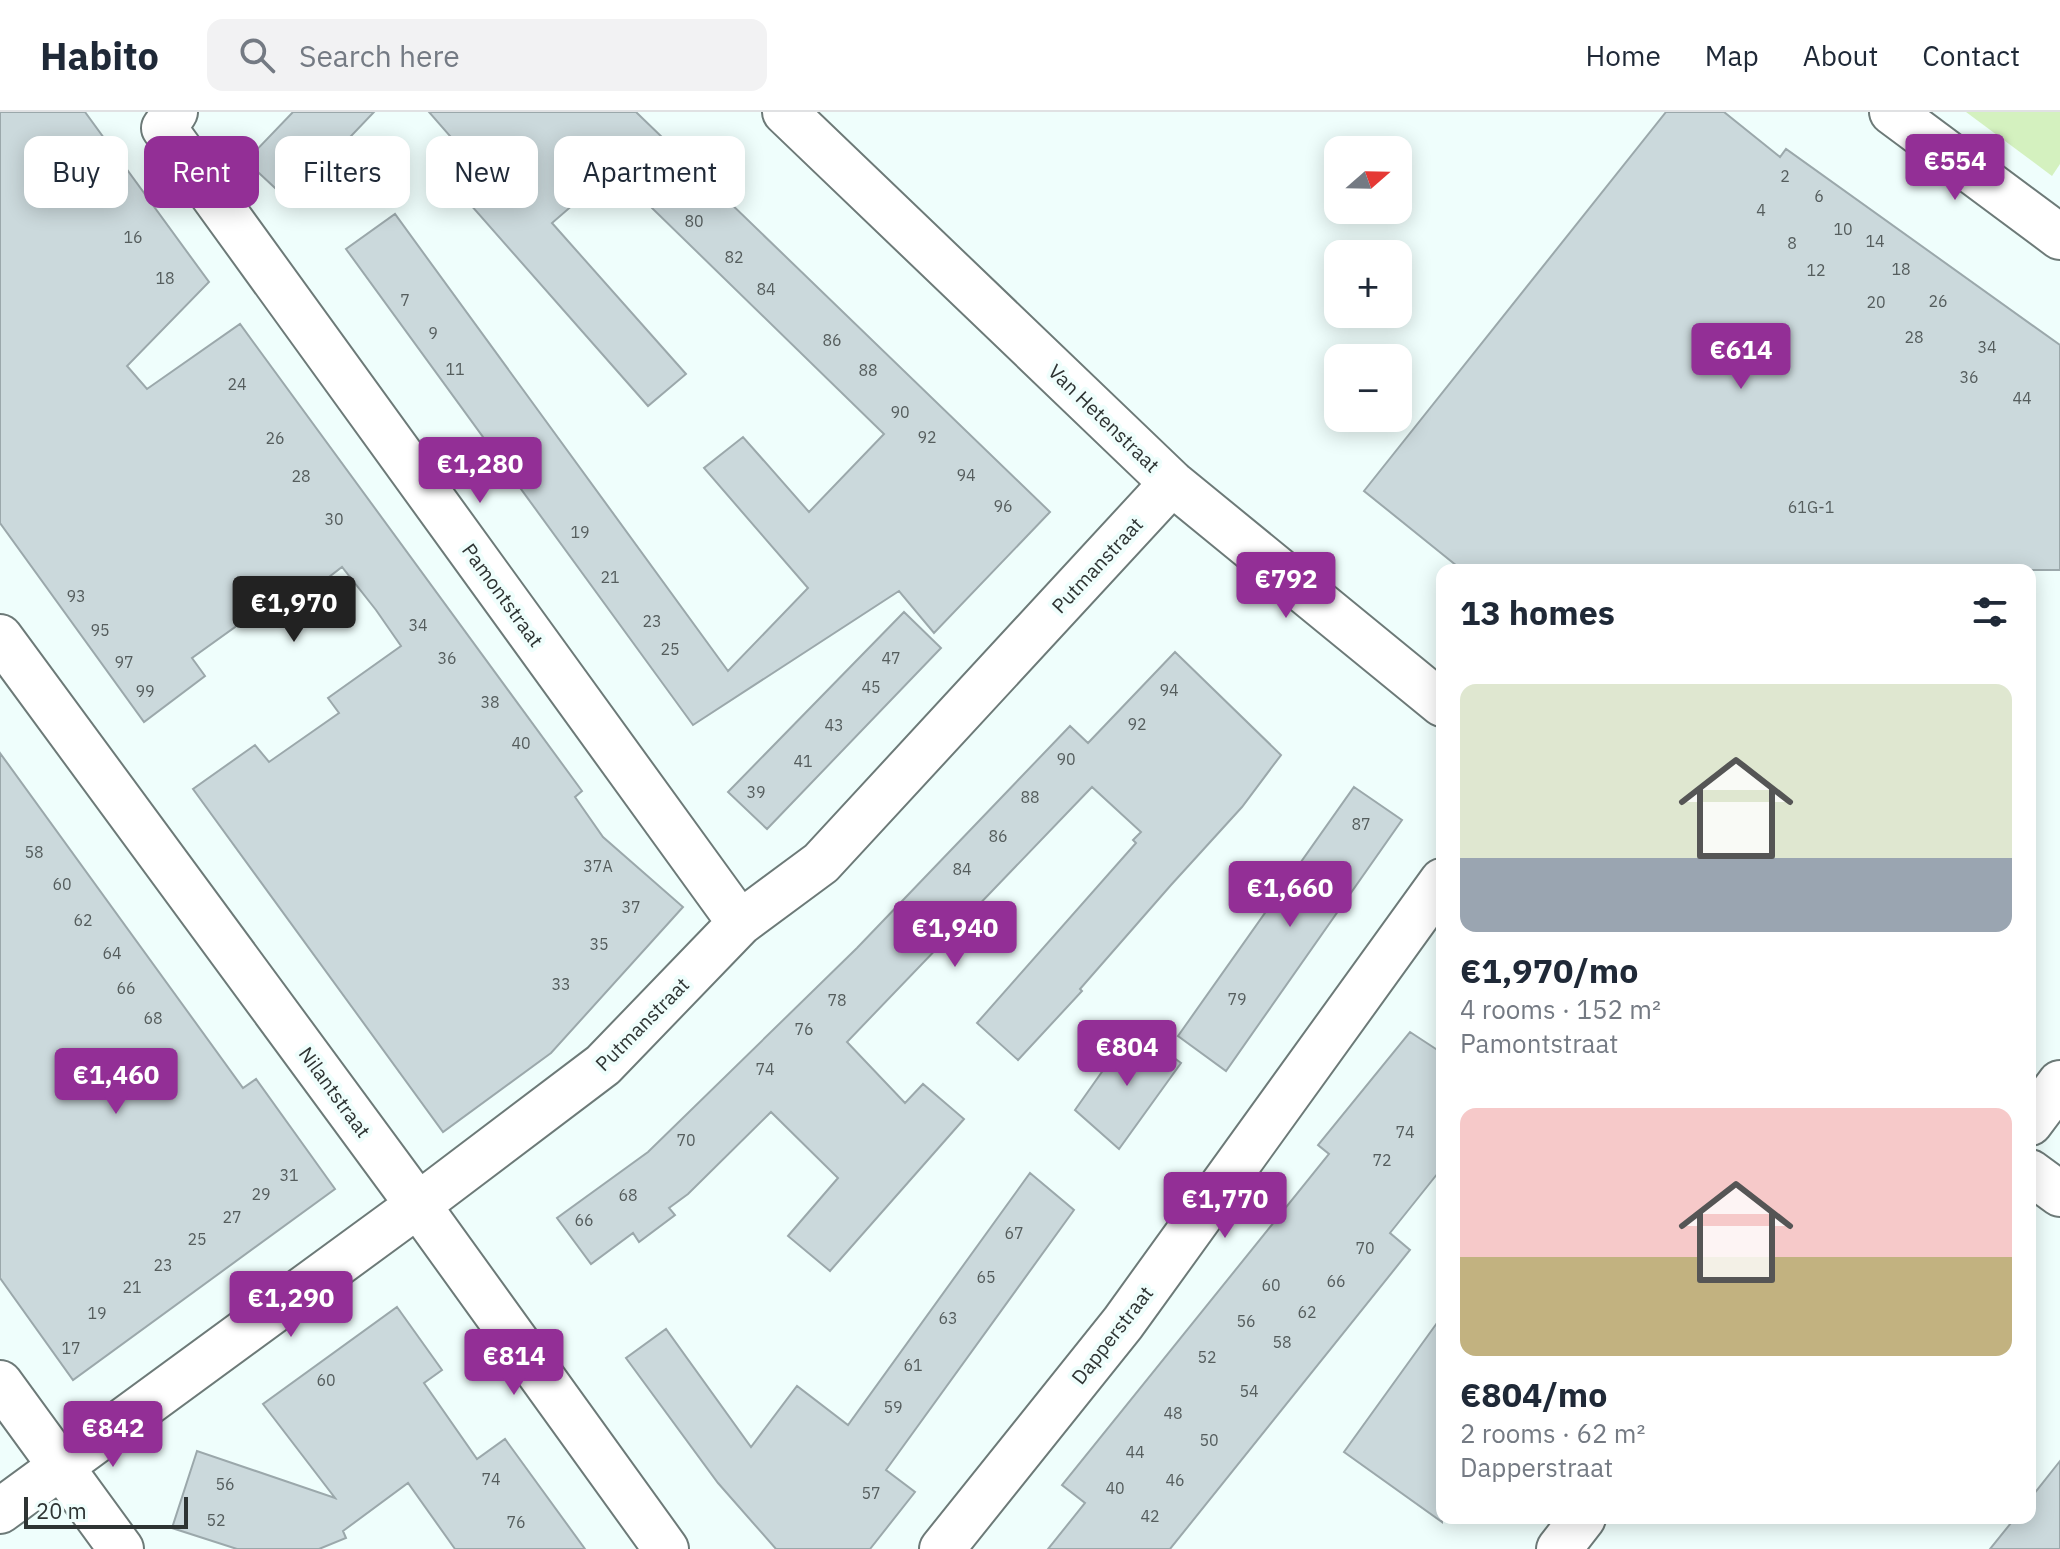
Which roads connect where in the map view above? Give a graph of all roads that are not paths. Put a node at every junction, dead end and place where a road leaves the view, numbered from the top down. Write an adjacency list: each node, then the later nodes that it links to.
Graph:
1 (175, 112): 9 (street, Pamontstraat)
2 (785, 112): 5 (street, Van Hetenstraat)
3 (1892, 112): 4 (street)
4 (2060, 237)
5 (1172, 483): 7 (street, Van Hetenstraat); 9 (street, Putmanstraat)
6 (0, 637): 14 (street, Nilantstraat)
7 (1436, 699)
8 (1436, 889): 21 (street, Dapperstraat)
9 (740, 923): 14 (street, Putmanstraat)
10 (2060, 1083): 11 (street)
11 (2036, 1115)
12 (2036, 1176): 13 (street)
13 (2060, 1194)
14 (418, 1205): 16 (street, Putmanstraat); 20 (street, Nilantstraat)
15 (0, 1383): 16 (street)
16 (61, 1467): 17 (street, Putmanstraat); 19 (street)
17 (0, 1511)
18 (1578, 1524): 22 (street)
19 (121, 1549)
20 (666, 1549)
21 (942, 1549)
22 (1559, 1549)

